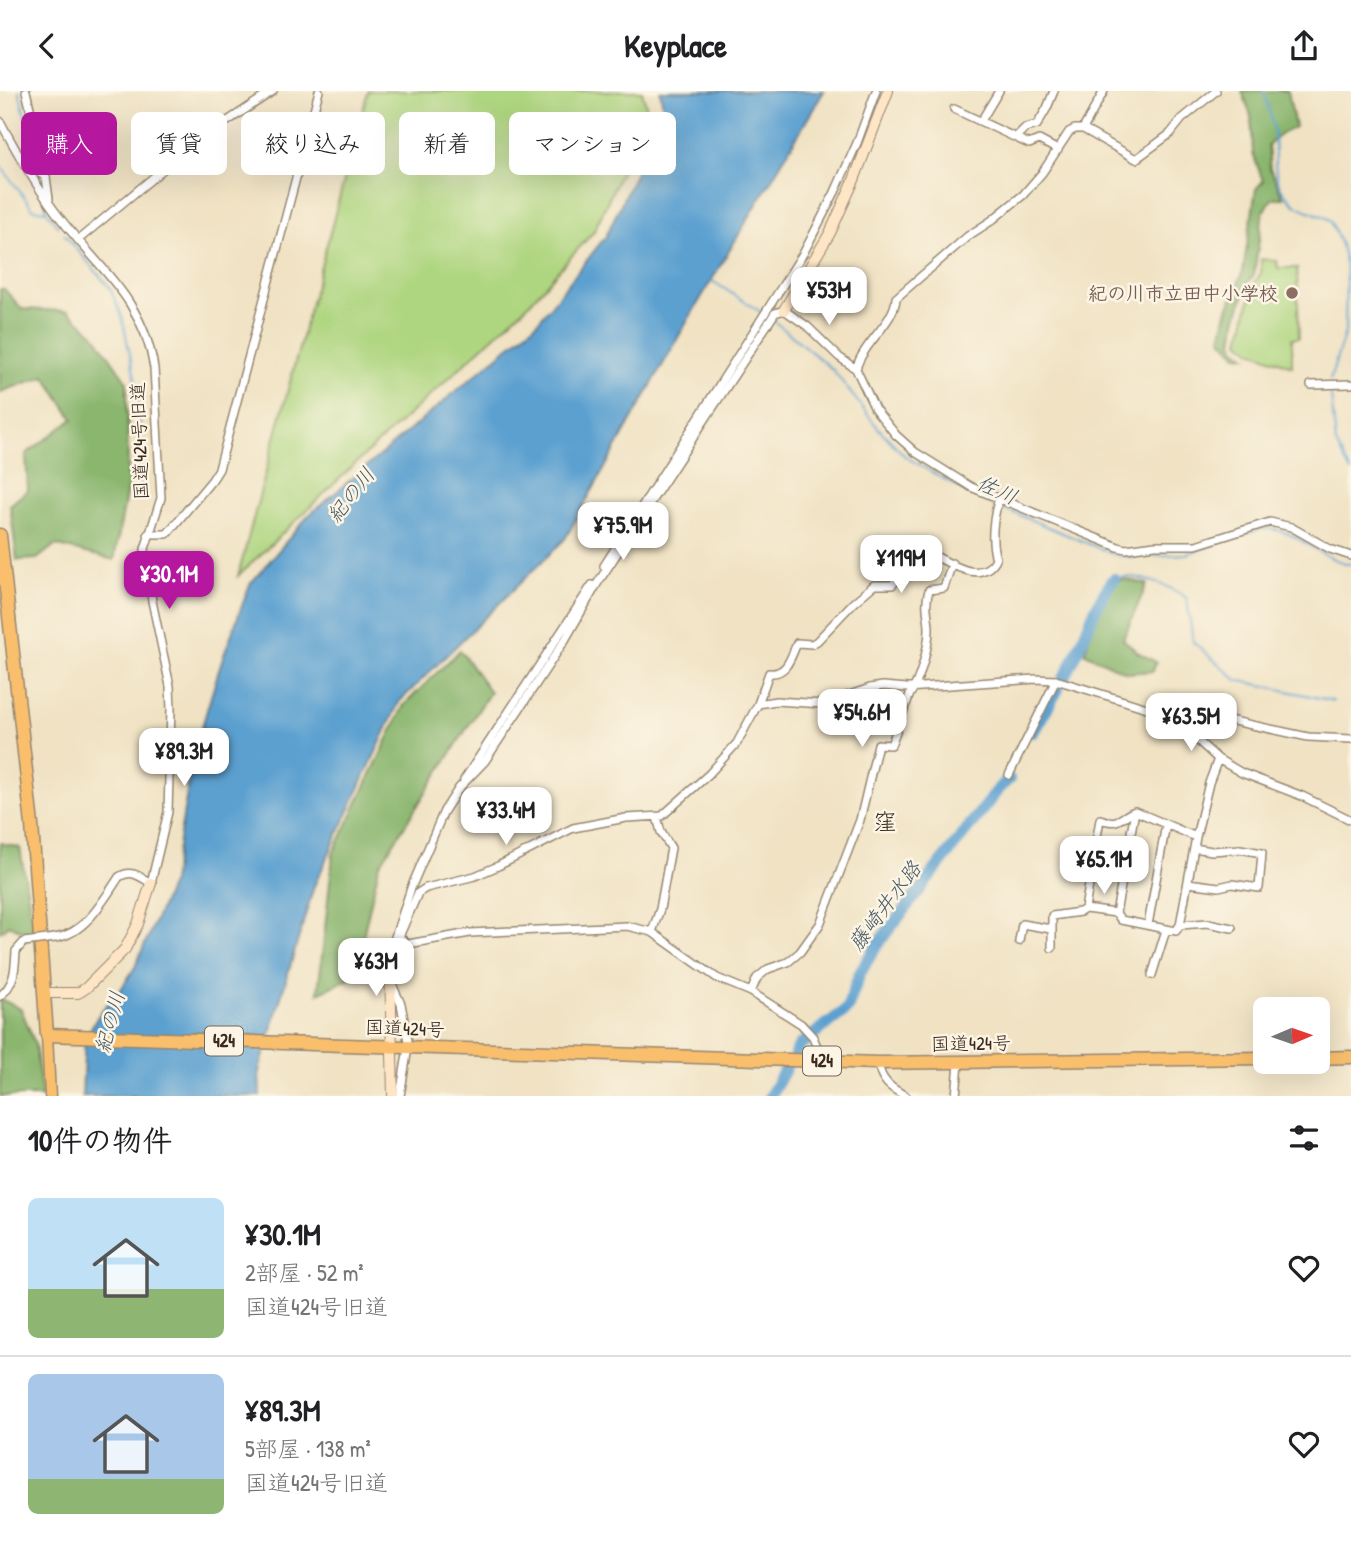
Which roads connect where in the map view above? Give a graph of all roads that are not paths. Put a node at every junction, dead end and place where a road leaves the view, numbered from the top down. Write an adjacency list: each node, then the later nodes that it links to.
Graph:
1 (26, 91): 11 (street)
2 (273, 91): 21 (street)
3 (319, 91): 27 (street)
4 (876, 91): 22 (street)
5 (888, 91): 22 (street)
6 (999, 91): 13 (street)
7 (1054, 91): 15 (street)
8 (1104, 91): 14 (street)
9 (1216, 91): 14 (street)
10 (954, 109): 13 (street)
11 (30, 112)
12 (0, 121): 17 (street, 国道424号旧道)
13 (981, 121): 15 (street)
14 (1083, 129): 16 (street)
15 (1017, 136): 16 (street)
16 (1058, 151): 23 (street)
17 (21, 159)
18 (32, 175): 20 (street, 国道424号旧道)
19 (42, 175): 20 (street)
20 (48, 201): 21 (street, 国道424号旧道)
21 (78, 240): 27 (street, 国道424号旧道)
22 (776, 311): 23 (street); 59 (street)
23 (856, 369): 26 (street)
24 (1351, 384): 25 (street)
25 (1311, 385)
26 (999, 500): 29 (street); 30 (street)
27 (148, 534): 46 (street, 国道424号旧道)
28 (0, 535): 31 (highway)
29 (1351, 556)
30 (951, 563): 34 (street); 35 (street)
31 (2, 571): 32 (highway)
32 (7, 649): 63 (highway)
33 (1056, 680): 34 (street); 36 (street); 39 (street)
34 (915, 687): 35 (street); 62 (street)
35 (758, 704): 41 (street)
36 (1182, 726): 37 (street); 38 (street)
37 (1351, 739)
38 (1218, 759): 42 (street); 44 (street)
39 (1009, 775)
40 (1135, 811): 43 (street); 48 (street); 49 (street)
41 (657, 817): 55 (street); 56 (street)
42 (1351, 821)
43 (1166, 824): 44 (street); 50 (street)
44 (1196, 837): 45 (street)
45 (1194, 848): 47 (street); 47 (street)
46 (151, 883): 63 (street, 国道424号旧道); 64 (street, bridge)
47 (1188, 883): 51 (street)
48 (1085, 909): 49 (street); 53 (street)
49 (1116, 913): 50 (street)
50 (1148, 925): 54 (street)
51 (1180, 925): 52 (street); 54 (street)
52 (1232, 928)
53 (1051, 929): 57 (street); 58 (street)
54 (1166, 930): 60 (street)
55 (652, 932): 56 (street); 62 (street)
56 (399, 937): 59 (street)
57 (1018, 941)
58 (1052, 948)
59 (392, 952): 61 (street)
60 (1152, 975)
61 (391, 982): 66 (street); 67 (street)
62 (751, 992): 72 (street)
63 (44, 993): 65 (highway)
64 (0, 996)
65 (47, 1035): 67 (highway, 国道424号 / 424); 76 (main road)
66 (408, 1041)
67 (385, 1046): 72 (highway, 国道424号 / 424); 75 (street)
68 (407, 1054): 75 (street)
69 (1351, 1057): 71 (highway)
70 (1253, 1058): 74 (highway, 国道424号 / 424)
71 (1330, 1058)
72 (823, 1062): 73 (highway, 国道424号 / 424)
73 (878, 1063): 74 (highway, 国道424号 / 424); 77 (street)
74 (959, 1063): 78 (street)
75 (401, 1095)
76 (50, 1096)
77 (906, 1096)
78 (956, 1096)

